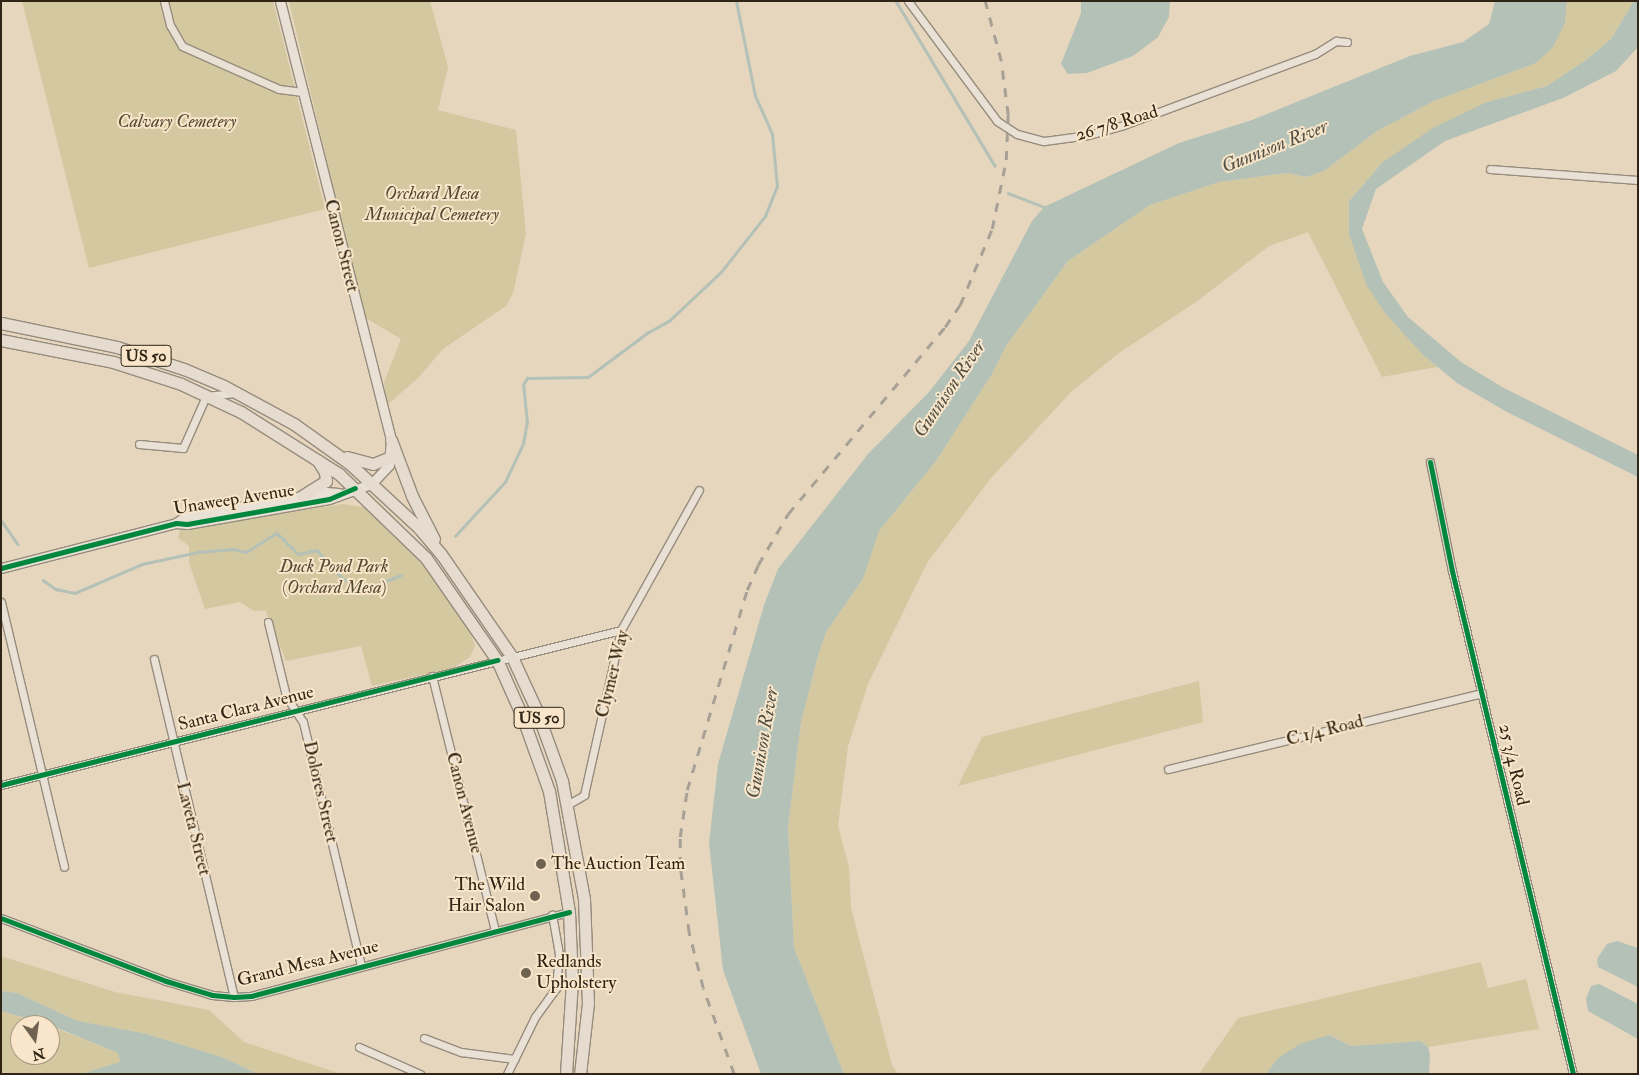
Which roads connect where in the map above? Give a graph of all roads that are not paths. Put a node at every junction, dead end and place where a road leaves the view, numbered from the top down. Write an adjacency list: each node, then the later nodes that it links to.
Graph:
1 (164, 1): 5 (street)
2 (280, 1): 5 (main road, Canon Street)
3 (908, 1): 4 (street, 26 7/8 Road)
4 (1347, 42)
5 (302, 92): 12 (main road, Canon Street)
6 (1490, 169): 7 (street)
7 (1638, 180)
8 (1, 324): 10 (highway, US 50)
9 (1, 340): 11 (highway, US 50)
10 (236, 393): 11 (street); 14 (highway, US 50)
11 (206, 396): 13 (street); 16 (highway, US 50)
12 (391, 440): 15 (main road, Canon Street); 24 (highway)
13 (139, 444)
14 (334, 452): 15 (highway); 18 (highway, US 50)
15 (390, 457): 18 (main road, Canon Street)
16 (315, 458): 19 (highway, US 50); 22 (highway)
17 (1430, 462): 33 (street, 25 3/4 Road)
18 (371, 484): 19 (main road, Unaweep Avenue); 24 (highway, US 50)
19 (355, 488): 21 (main road, Unaweep Avenue); 31 (highway, US 50)
20 (699, 490): 28 (street, Clymer Way)
21 (340, 493): 22 (main road, Unaweep Avenue); 23 (main road, Unaweep Avenue)
22 (302, 496): 23 (main road, Unaweep Avenue)
23 (176, 523): 25 (main road, Unaweep Avenue)
24 (441, 554): 29 (highway, US 50)
25 (1, 568)
26 (1, 602): 37 (street)
27 (268, 622): 34 (street, Dolores Street)
28 (621, 630): 29 (street, Santa Clara Avenue); 41 (street, Clymer Way)
29 (512, 657): 31 (street, Santa Clara Avenue); 38 (highway, US 50)
30 (154, 659): 35 (street, Laveta Street)
31 (497, 660): 32 (street, Santa Clara Avenue); 38 (highway); 40 (highway, US 50)
32 (432, 676): 34 (street, Santa Clara Avenue); 47 (street, Canon Avenue)
33 (1482, 693): 36 (street, C 1/4 Road); 57 (street, 25 3/4 Road)
34 (296, 710): 35 (street, Santa Clara Avenue); 48 (street, Dolores Street)
35 (171, 742): 37 (street, Santa Clara Avenue); 49 (street, Laveta Street)
36 (1168, 769)
37 (44, 774): 39 (street, Santa Clara Avenue); 42 (street)
38 (562, 781): 41 (highway, US 50)
39 (1, 784)
40 (549, 791): 43 (highway); 44 (highway, US 50)
41 (568, 804): 43 (highway, US 50)
42 (64, 867)
43 (584, 899): 56 (highway, US 50)
44 (569, 912): 45 (street, Grand Mesa Avenue); 55 (highway, US 50); 56 (highway)
45 (552, 915): 47 (street, Grand Mesa Avenue); 52 (street)
46 (1, 918): 49 (street, Grand Mesa Avenue)
47 (496, 930): 48 (street, Grand Mesa Avenue)
48 (361, 966): 49 (street, Grand Mesa Avenue)
49 (234, 997)
50 (424, 1038): 52 (street)
51 (359, 1047): 53 (street)
52 (515, 1059): 54 (street)
53 (420, 1074)
54 (507, 1074)
55 (566, 1074)
56 (579, 1074)
57 (1573, 1074)

